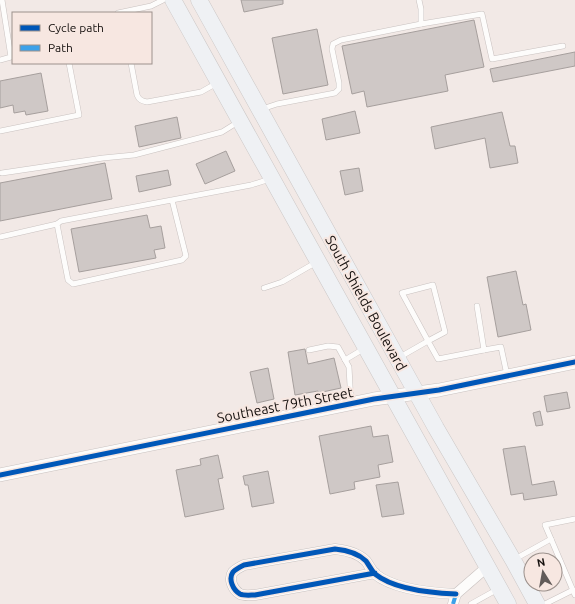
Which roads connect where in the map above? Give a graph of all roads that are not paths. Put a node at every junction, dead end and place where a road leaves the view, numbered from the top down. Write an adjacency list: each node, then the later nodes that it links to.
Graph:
1 (2, 0): 8 (lane)
2 (163, 0): 6 (lane)
3 (173, 0): 14 (main road, South Shields Boulevard)
4 (199, 0): 15 (main road, South Shields Boulevard)
5 (419, 0): 7 (lane)
6 (124, 12)
7 (421, 24): 9 (lane); 17 (lane)
8 (10, 35): 10 (lane)
9 (563, 46)
10 (12, 57): 11 (lane)
11 (0, 60)
12 (69, 64): 19 (lane)
13 (131, 64): 14 (lane)
14 (219, 82): 16 (main road, South Shields Boulevard)
15 (246, 86): 16 (main road); 17 (main road, South Shields Boulevard)
16 (228, 98): 18 (main road, South Shields Boulevard)
17 (260, 110): 32 (main road, South Shields Boulevard)
18 (241, 121): 20 (lane); 21 (main road, South Shields Boulevard)
19 (0, 131)
20 (2, 173)
21 (272, 178): 22 (lane); 25 (main road, South Shields Boulevard)
22 (172, 200): 23 (lane); 23 (lane)
23 (57, 224): 24 (lane)
24 (0, 237)
25 (318, 261): 26 (lane); 29 (main road, South Shields Boulevard)
26 (264, 288)
27 (477, 306): 31 (lane)
28 (428, 341): 28 (lane); 31 (lane); 32 (lane)
29 (366, 348): 33 (lane); 37 (main road, South Shields Boulevard)
30 (309, 350): 33 (lane)
31 (484, 350): 35 (lane)
32 (398, 359): 36 (main road, South Shields Boulevard)
33 (345, 360): 38 (lane)
34 (575, 362): 35 (street, Southeast 79th Street)
35 (507, 376): 36 (street, Southeast 79th Street)
36 (417, 393): 37 (street, Southeast 79th Street); 42 (main road, South Shields Boulevard)
37 (394, 397): 38 (street, Southeast 79th Street); 43 (main road, South Shields Boulevard)
38 (351, 404): 39 (street, Southeast 79th Street)
39 (0, 476)
40 (575, 519): 41 (lane)
41 (551, 539): 42 (lane); 46 (lane)
42 (513, 560): 53 (main road, South Shields Boulevard)
43 (487, 567): 45 (main road, South Shields Boulevard); 47 (street)
44 (375, 573): 44 (street); 47 (street)
45 (499, 589): 48 (lane); 52 (main road, South Shields Boulevard)
46 (574, 593): 54 (lane)
47 (456, 594): 49 (street); 50 (lane)
48 (482, 602): 51 (lane)
49 (453, 604)
50 (461, 604)
51 (471, 604)
52 (508, 604)
53 (537, 604)
54 (545, 604)

